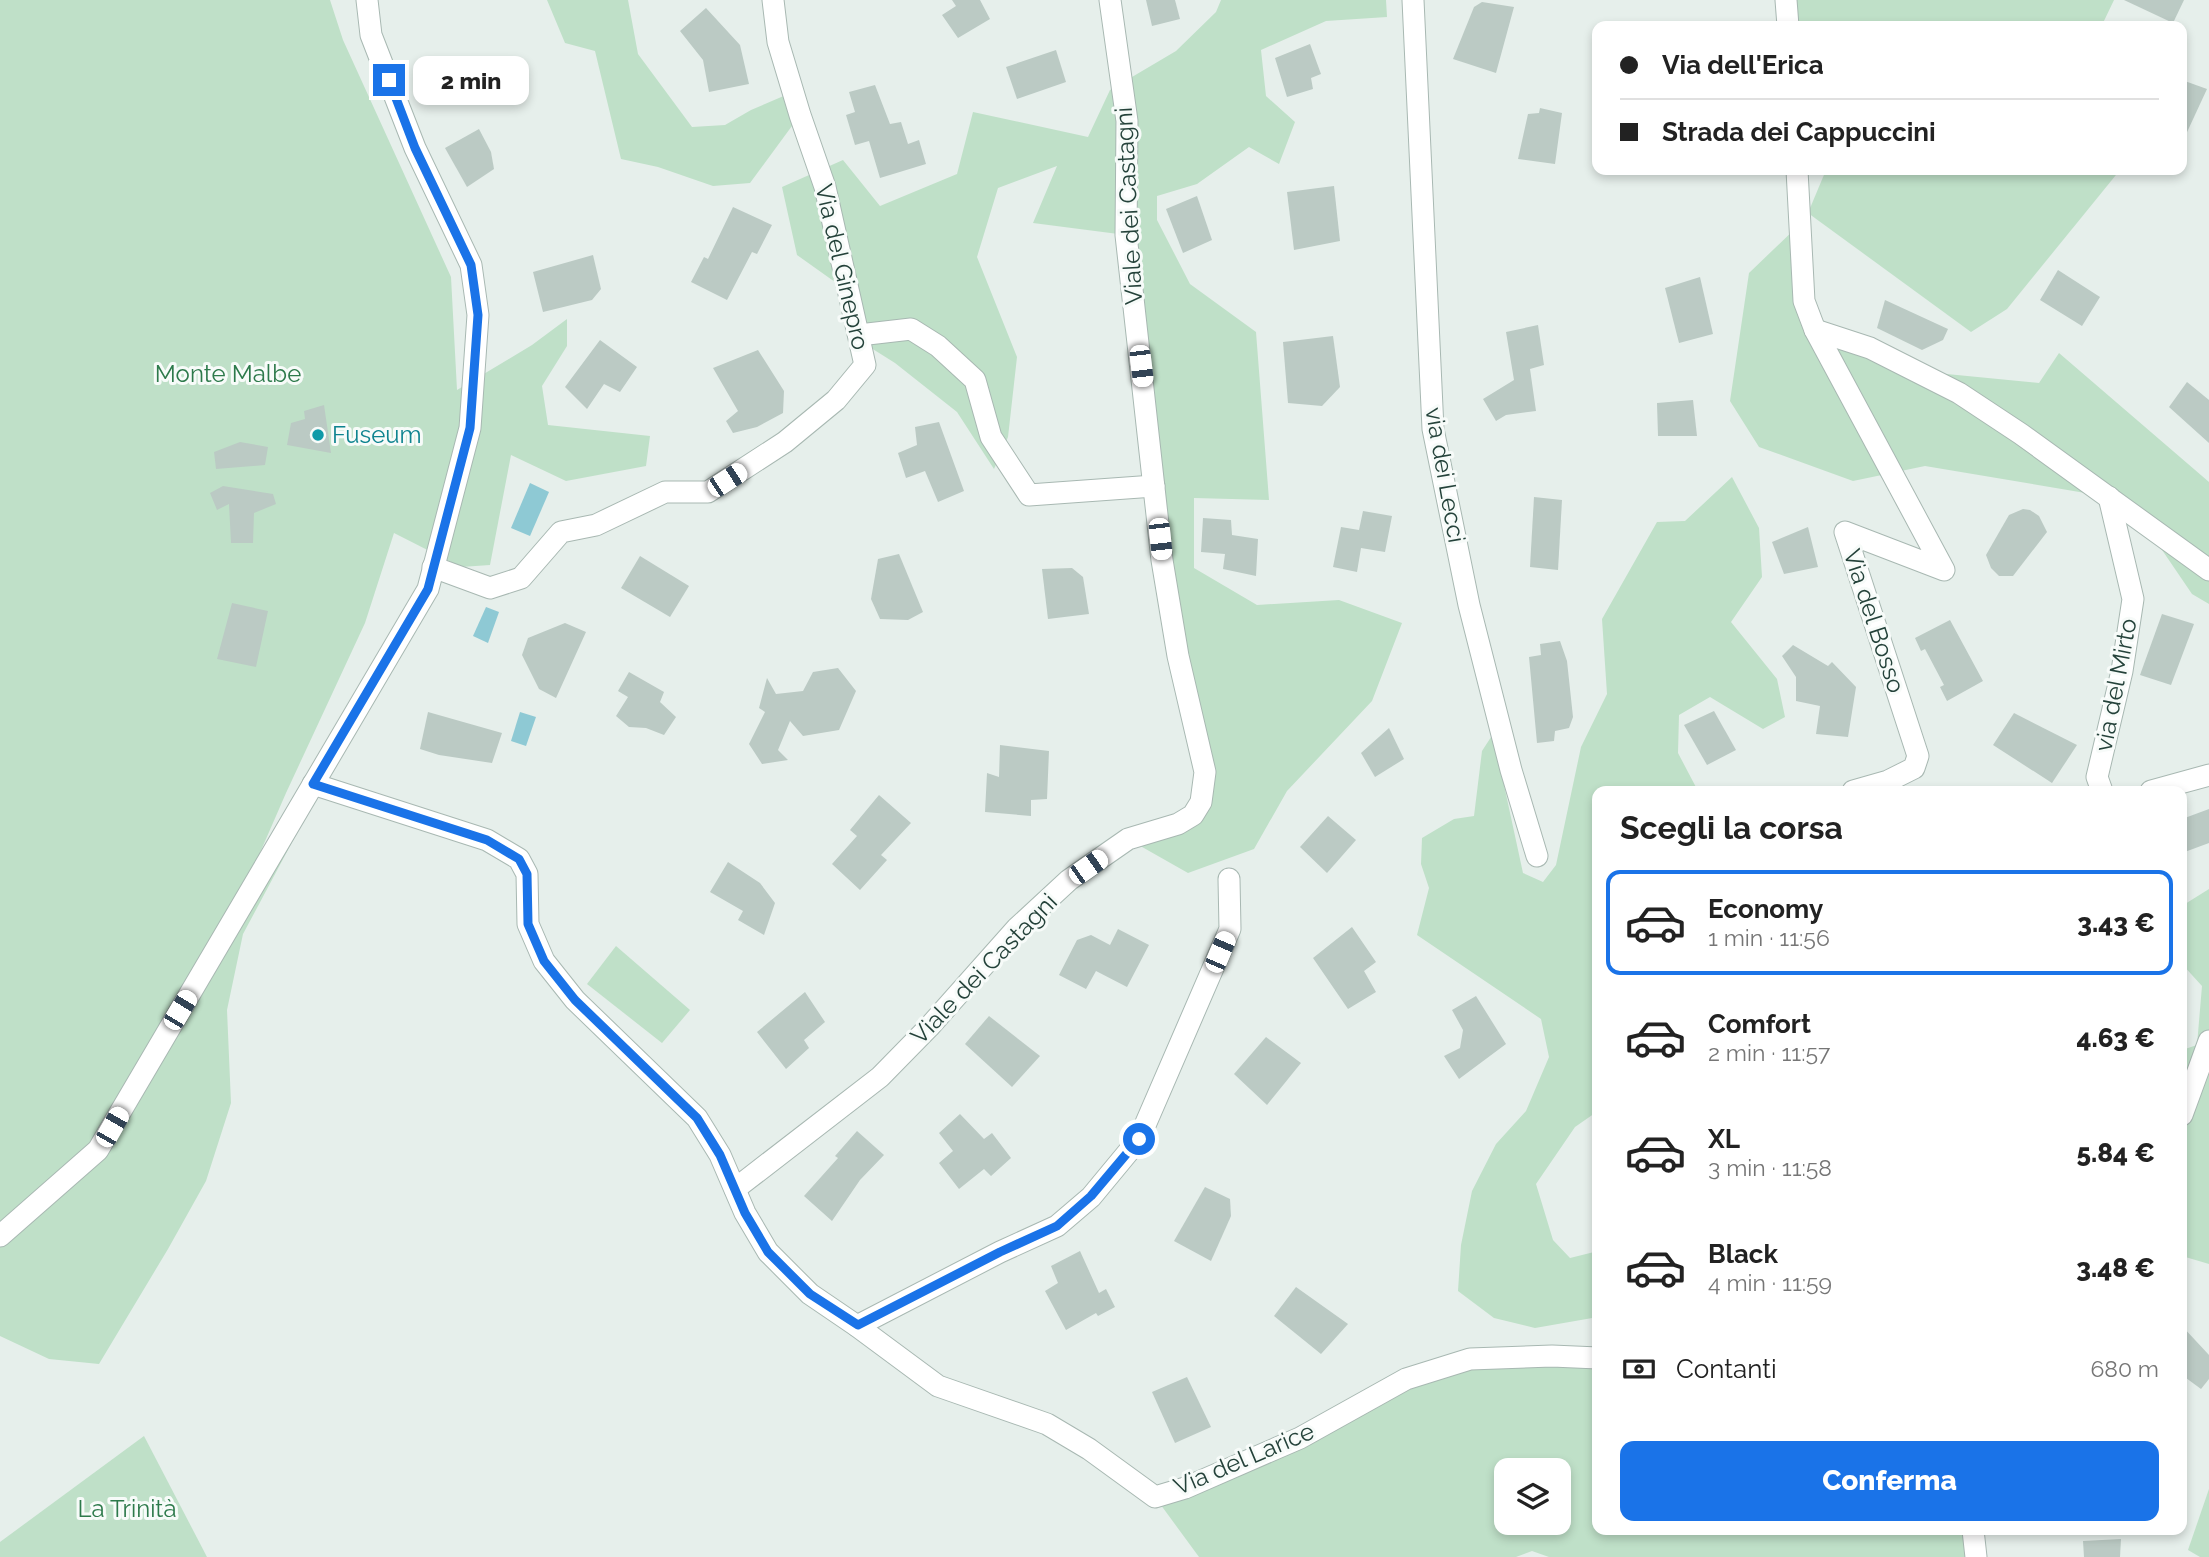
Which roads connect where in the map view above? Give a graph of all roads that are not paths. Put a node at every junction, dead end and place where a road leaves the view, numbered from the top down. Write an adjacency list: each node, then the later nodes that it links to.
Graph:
1 (367, 0): 12 (street)
2 (773, 0): 9 (street, Via del Ginepro)
3 (1111, 0): 10 (street, Viale dei Castagni)
4 (1413, 0): 19 (street, via dei Lecci)
5 (1786, 0): 6 (street)
6 (1787, 21)
7 (1797, 175): 8 (street)
8 (1815, 330): 11 (street); 16 (street, Via del Bosso)
9 (859, 335): 10 (street); 12 (street, Via del Ginepro)
10 (1154, 486): 23 (street, Viale dei Castagni)
11 (2109, 497): 13 (street); 17 (street, via del Mirto)
12 (433, 567): 15 (street)
13 (2209, 570)
14 (2209, 775): 18 (street)
15 (313, 784): 23 (street, Via del Larice); 24 (street)
16 (1870, 786)
17 (2100, 786)
18 (2169, 786)
19 (1537, 856)
20 (1229, 879): 25 (street)
21 (2209, 1041): 22 (street)
22 (2187, 1101)
23 (735, 1189): 25 (street, Via del Larice)
24 (0, 1236)
25 (858, 1325): 26 (street, Via del Larice)
26 (1592, 1358)
27 (1974, 1535): 28 (street)
28 (1976, 1557)

